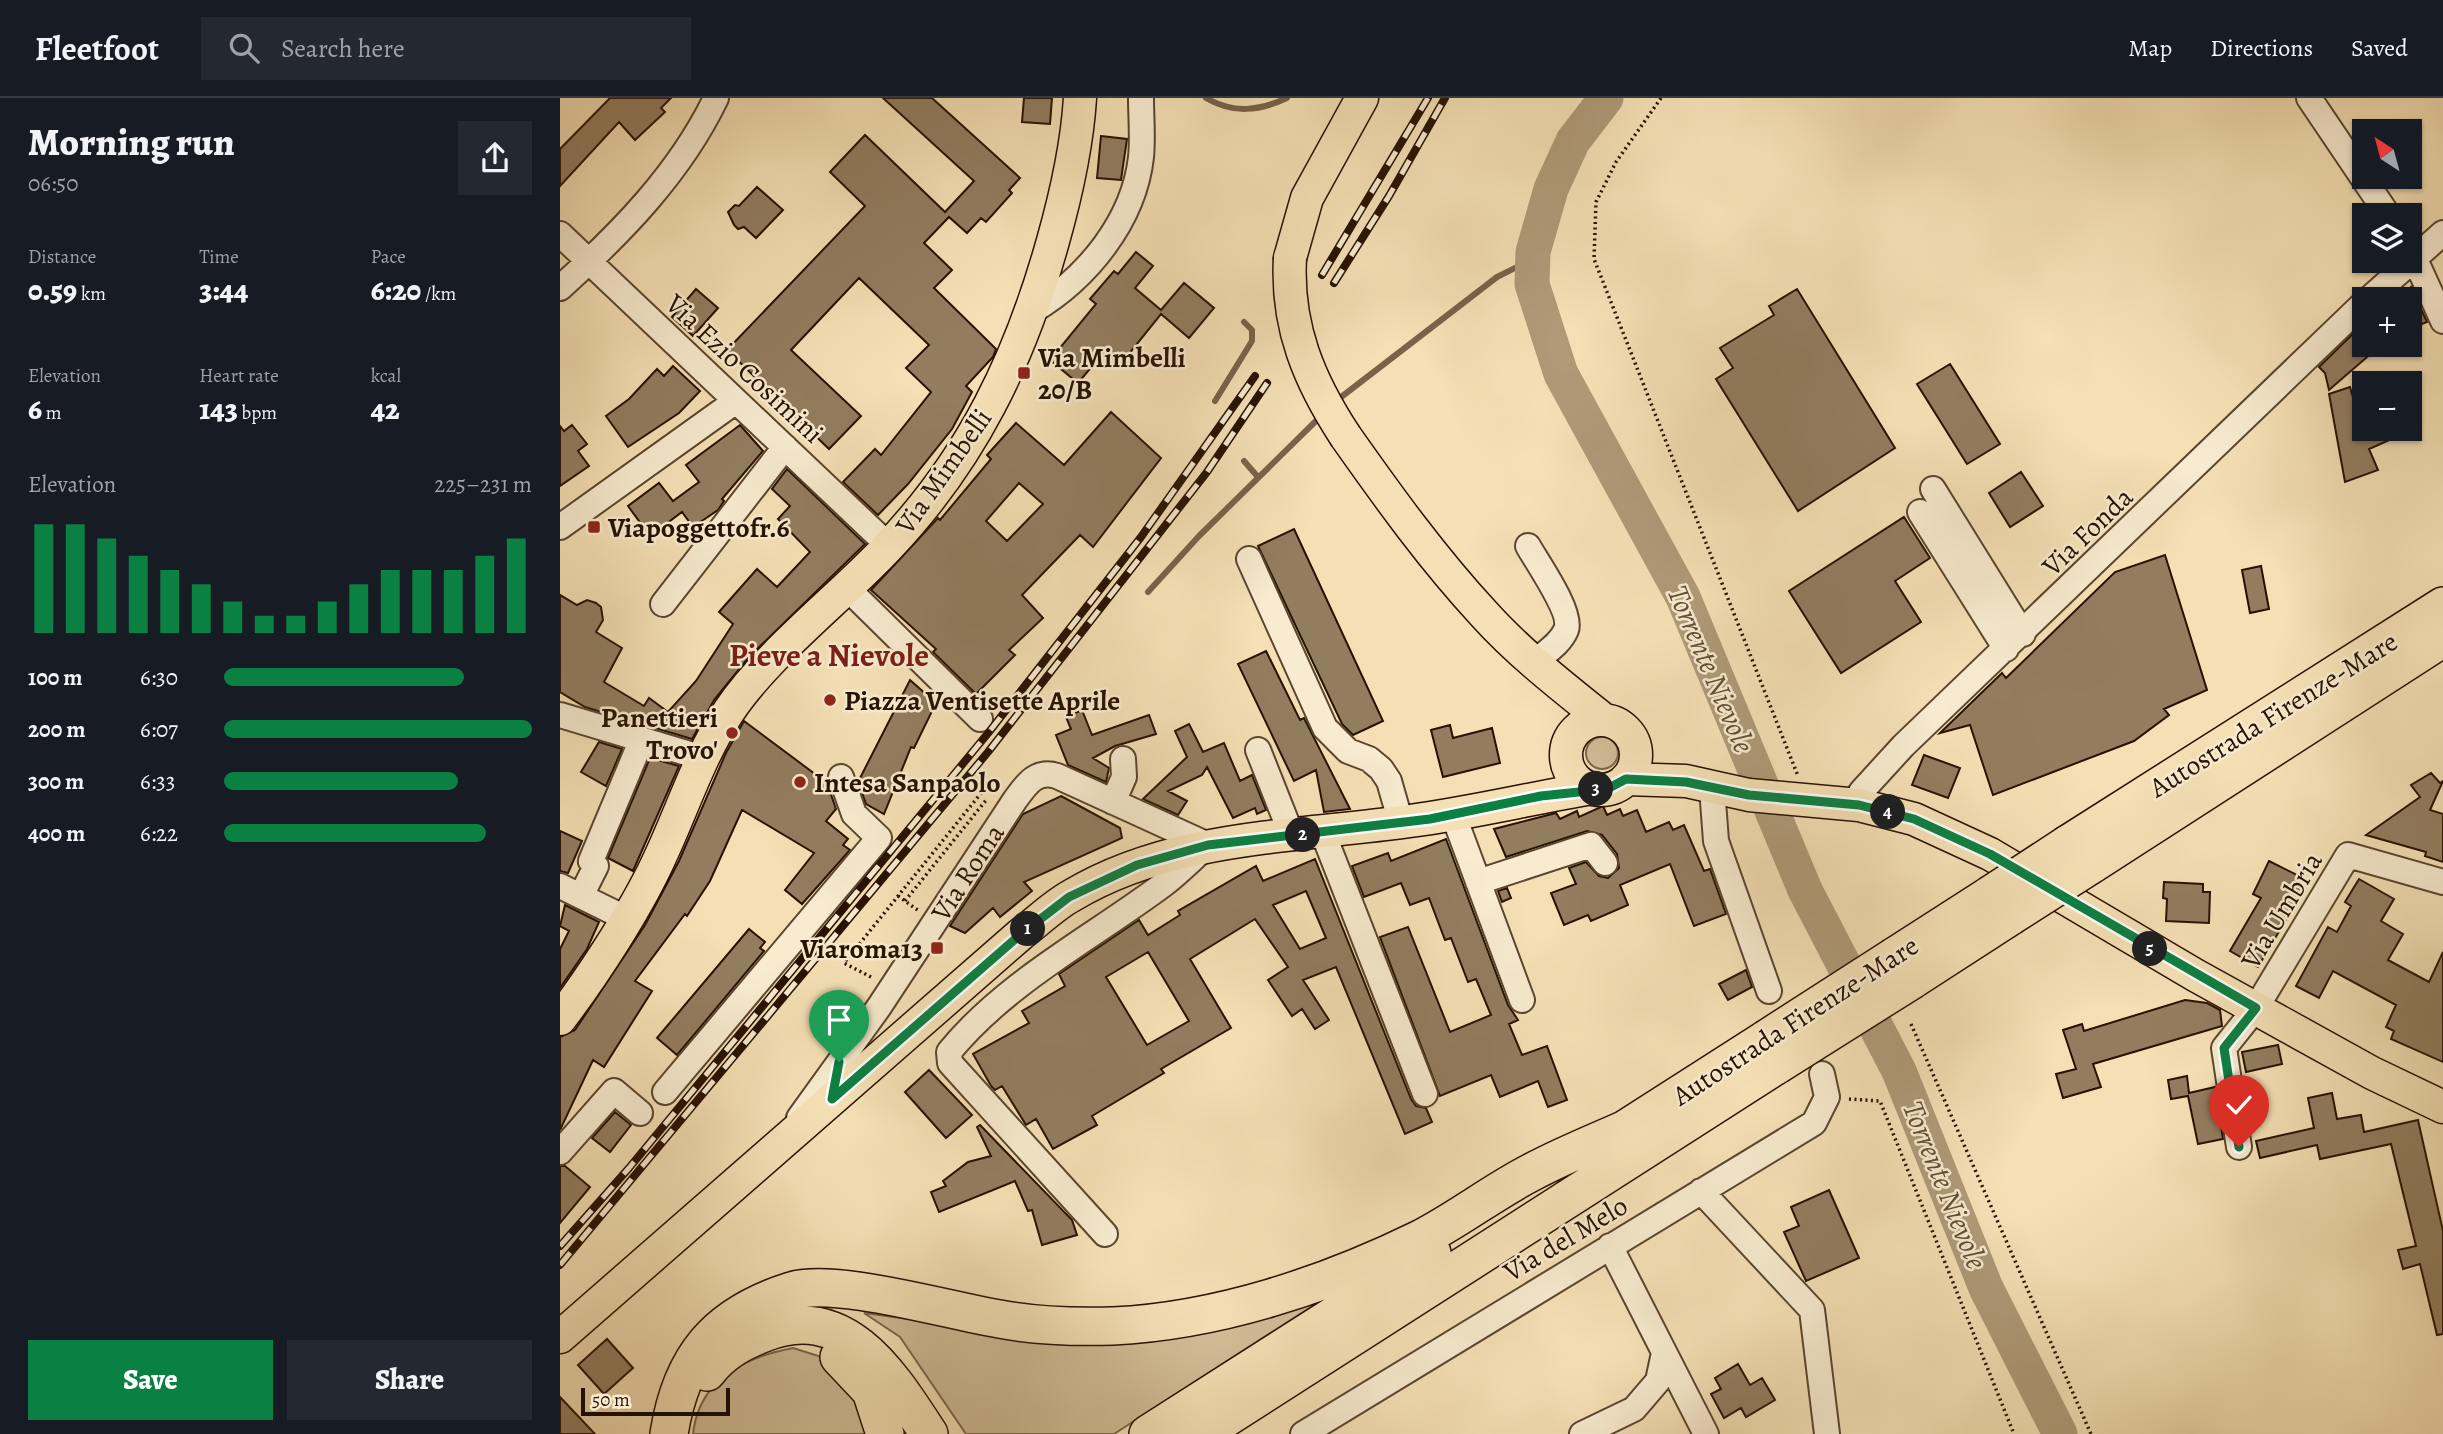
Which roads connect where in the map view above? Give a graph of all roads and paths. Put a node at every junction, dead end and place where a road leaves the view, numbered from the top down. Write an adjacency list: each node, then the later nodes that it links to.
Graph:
1 (716, 98): 11 (street)
2 (1080, 98): 16 (main road, Via Mimbelli)
3 (1142, 98): 16 (street)
4 (1362, 98): 32 (main road, bridge)
5 (1661, 98): 48 (path)
6 (2309, 98): 7 (street)
7 (2380, 203)
8 (2443, 233): 10 (street)
9 (560, 234): 11 (street, Via Ezio Cosimini)
10 (2422, 246)
11 (590, 262): 15 (street); 19 (street, Via Ezio Cosimini)
12 (2393, 273): 14 (street)
13 (2421, 273): 18 (street)
14 (2380, 287)
15 (560, 288)
16 (1034, 310): 24 (main road, Via Mimbelli)
17 (2352, 315): 31 (street, Via Fonda)
18 (2442, 332)
19 (736, 401): 20 (street, Via Ezio Cosimini); 23 (street)
20 (785, 447): 24 (street, Via Ezio Cosimini); 28 (street)
21 (1933, 489): 31 (street)
22 (1920, 512): 31 (street)
23 (560, 527)
24 (890, 546): 27 (main road, Via Mimbelli)
25 (1528, 546): 32 (street)
26 (1249, 559): 52 (street)
27 (847, 588): 34 (street); 40 (main road, Via Mimbelli)
28 (663, 604)
29 (2443, 606): 56 (highway, Autostrada Firenze-Mare)
30 (2443, 638): 56 (highway, Autostrada Firenze-Mare)
31 (2014, 642): 50 (street, Via Fonda)
32 (1544, 670): 35 (main road); 37 (main road)
33 (564, 716): 36 (street)
34 (980, 719)
35 (1604, 720): 37 (main road); 38 (main road)
36 (642, 739): 40 (street); 60 (street)
37 (1570, 740): 44 (main road)
38 (1635, 746): 43 (main road); 45 (main road)
39 (1258, 750): 54 (street)
40 (703, 758): 67 (main road, Via Mimbelli)
41 (1123, 759): 49 (street)
42 (841, 777): 72 (street)
43 (1626, 779): 44 (main road); 45 (main road)
44 (1582, 780): 51 (main road, Via Roma)
45 (1699, 785): 48 (main road); 64 (street)
46 (986, 787): 63 (path)
47 (1015, 800): 49 (street, Via Roma); 61 (path); 63 (street, Via Roma)
48 (1808, 801): 50 (main road)
49 (1113, 802): 55 (street)
50 (1859, 805): 66 (main road)
51 (1453, 814): 52 (main road, Via Roma); 58 (street)
52 (1401, 823): 53 (main road, Via Roma)
53 (1323, 833): 54 (main road, Via Roma); 73 (street)
54 (1292, 836): 55 (main road, Via Roma)
55 (1208, 845): 74 (main road, Via Roma); 82 (street)
56 (2080, 855): 69 (highway, Autostrada Firenze-Mare, bridge)
57 (1605, 863): 58 (street)
58 (1478, 882): 65 (street)
59 (2443, 882): 66 (street, Via Umbria)
60 (570, 891): 62 (street)
61 (905, 901)
62 (613, 912)
63 (891, 988): 70 (street, Via Roma)
64 (1769, 991)
65 (1522, 1000)
66 (2256, 1008): 75 (main road); 79 (street)
67 (560, 1018)
68 (1911, 1024): 101 (path)
69 (1772, 1052): 77 (highway, Autostrada Firenze-Mare); 85 (highway, Autostrada Firenze-Mare)
70 (839, 1062): 74 (street); 78 (street, Via Roma)
71 (1824, 1085): 81 (street, Via del Melo); 100 (path)
72 (665, 1092)
73 (1425, 1094)
74 (832, 1099): 78 (main road, Via Roma)
75 (2443, 1107)
76 (640, 1113): 80 (street)
77 (1626, 1129): 84 (highway); 93 (highway, Autostrada Firenze-Mare)
78 (782, 1142): 86 (main road, Via Roma)
79 (2239, 1147)
80 (560, 1152)
81 (1701, 1191): 83 (street, Via del Melo); 99 (street)
82 (1105, 1234)
83 (1609, 1246): 87 (street); 96 (street, Via del Melo)
84 (762, 1319): 88 (highway); 89 (highway); 90 (highway); 91 (highway); 92 (highway)
85 (1355, 1336): 94 (highway, Autostrada Firenze-Mare); 95 (highway)
86 (560, 1337)
87 (1664, 1353): 97 (street); 98 (street)
88 (669, 1434)
89 (682, 1434)
90 (885, 1434)
91 (929, 1434)
92 (952, 1434)
93 (1148, 1434)
94 (1201, 1434)
95 (1225, 1434)
96 (1303, 1434)
97 (1582, 1434)
98 (1706, 1434)
99 (1827, 1434)
100 (2014, 1434)
101 (2091, 1434)

